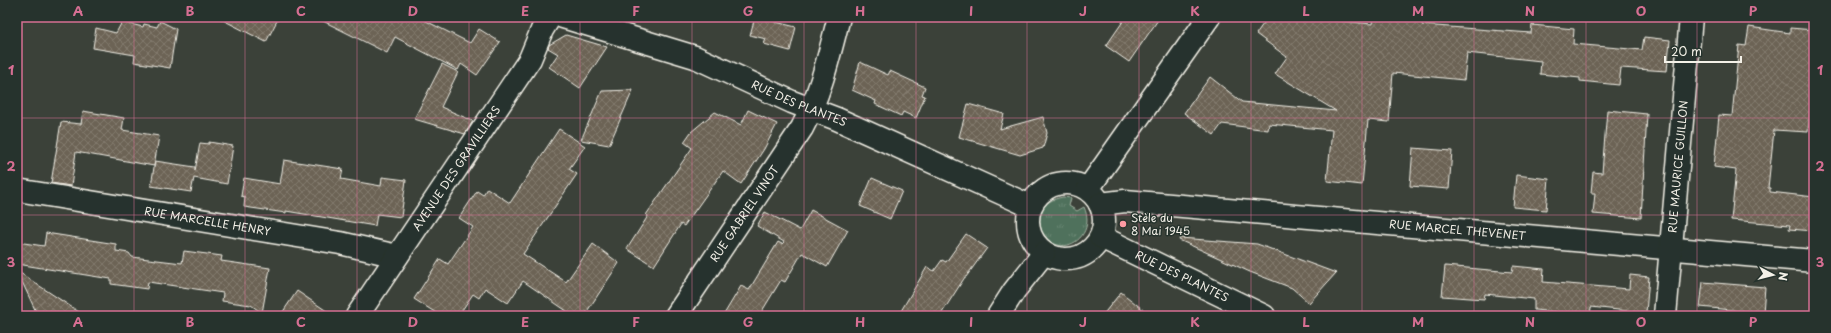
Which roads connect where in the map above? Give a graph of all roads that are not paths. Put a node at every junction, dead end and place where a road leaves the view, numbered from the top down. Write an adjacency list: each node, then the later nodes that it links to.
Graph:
1 (550, 17): 13 (street, AVENUE DES GRAVILLIERS)
2 (563, 17): 6 (street, RUE DES PLANTES)
3 (839, 17): 6 (street, RUE GABRIEL VINOT)
4 (1209, 17): 8 (street)
5 (1691, 17): 11 (street, RUE MAURICE GUILLON)
6 (812, 110): 9 (street, RUE DES PLANTES); 16 (street, RUE GABRIEL VINOT)
7 (17, 190): 13 (street, RUE MARCELLE HENRY)
8 (1094, 196): 9 (street); 10 (street); 11 (street, RUE MARCEL THEVENET)
9 (1030, 206): 12 (street)
10 (1101, 237): 12 (street); 18 (street, RUE DES PLANTES)
11 (1672, 248): 14 (street, RUE MARCEL THEVENET); 19 (street, RUE MAURICE GUILLON)
12 (1044, 253): 17 (street)
13 (397, 256): 15 (street, AVENUE DES GRAVILLIERS)
14 (1814, 261)
15 (357, 316)
16 (676, 316)
17 (998, 316)
18 (1264, 316)
19 (1665, 316)

